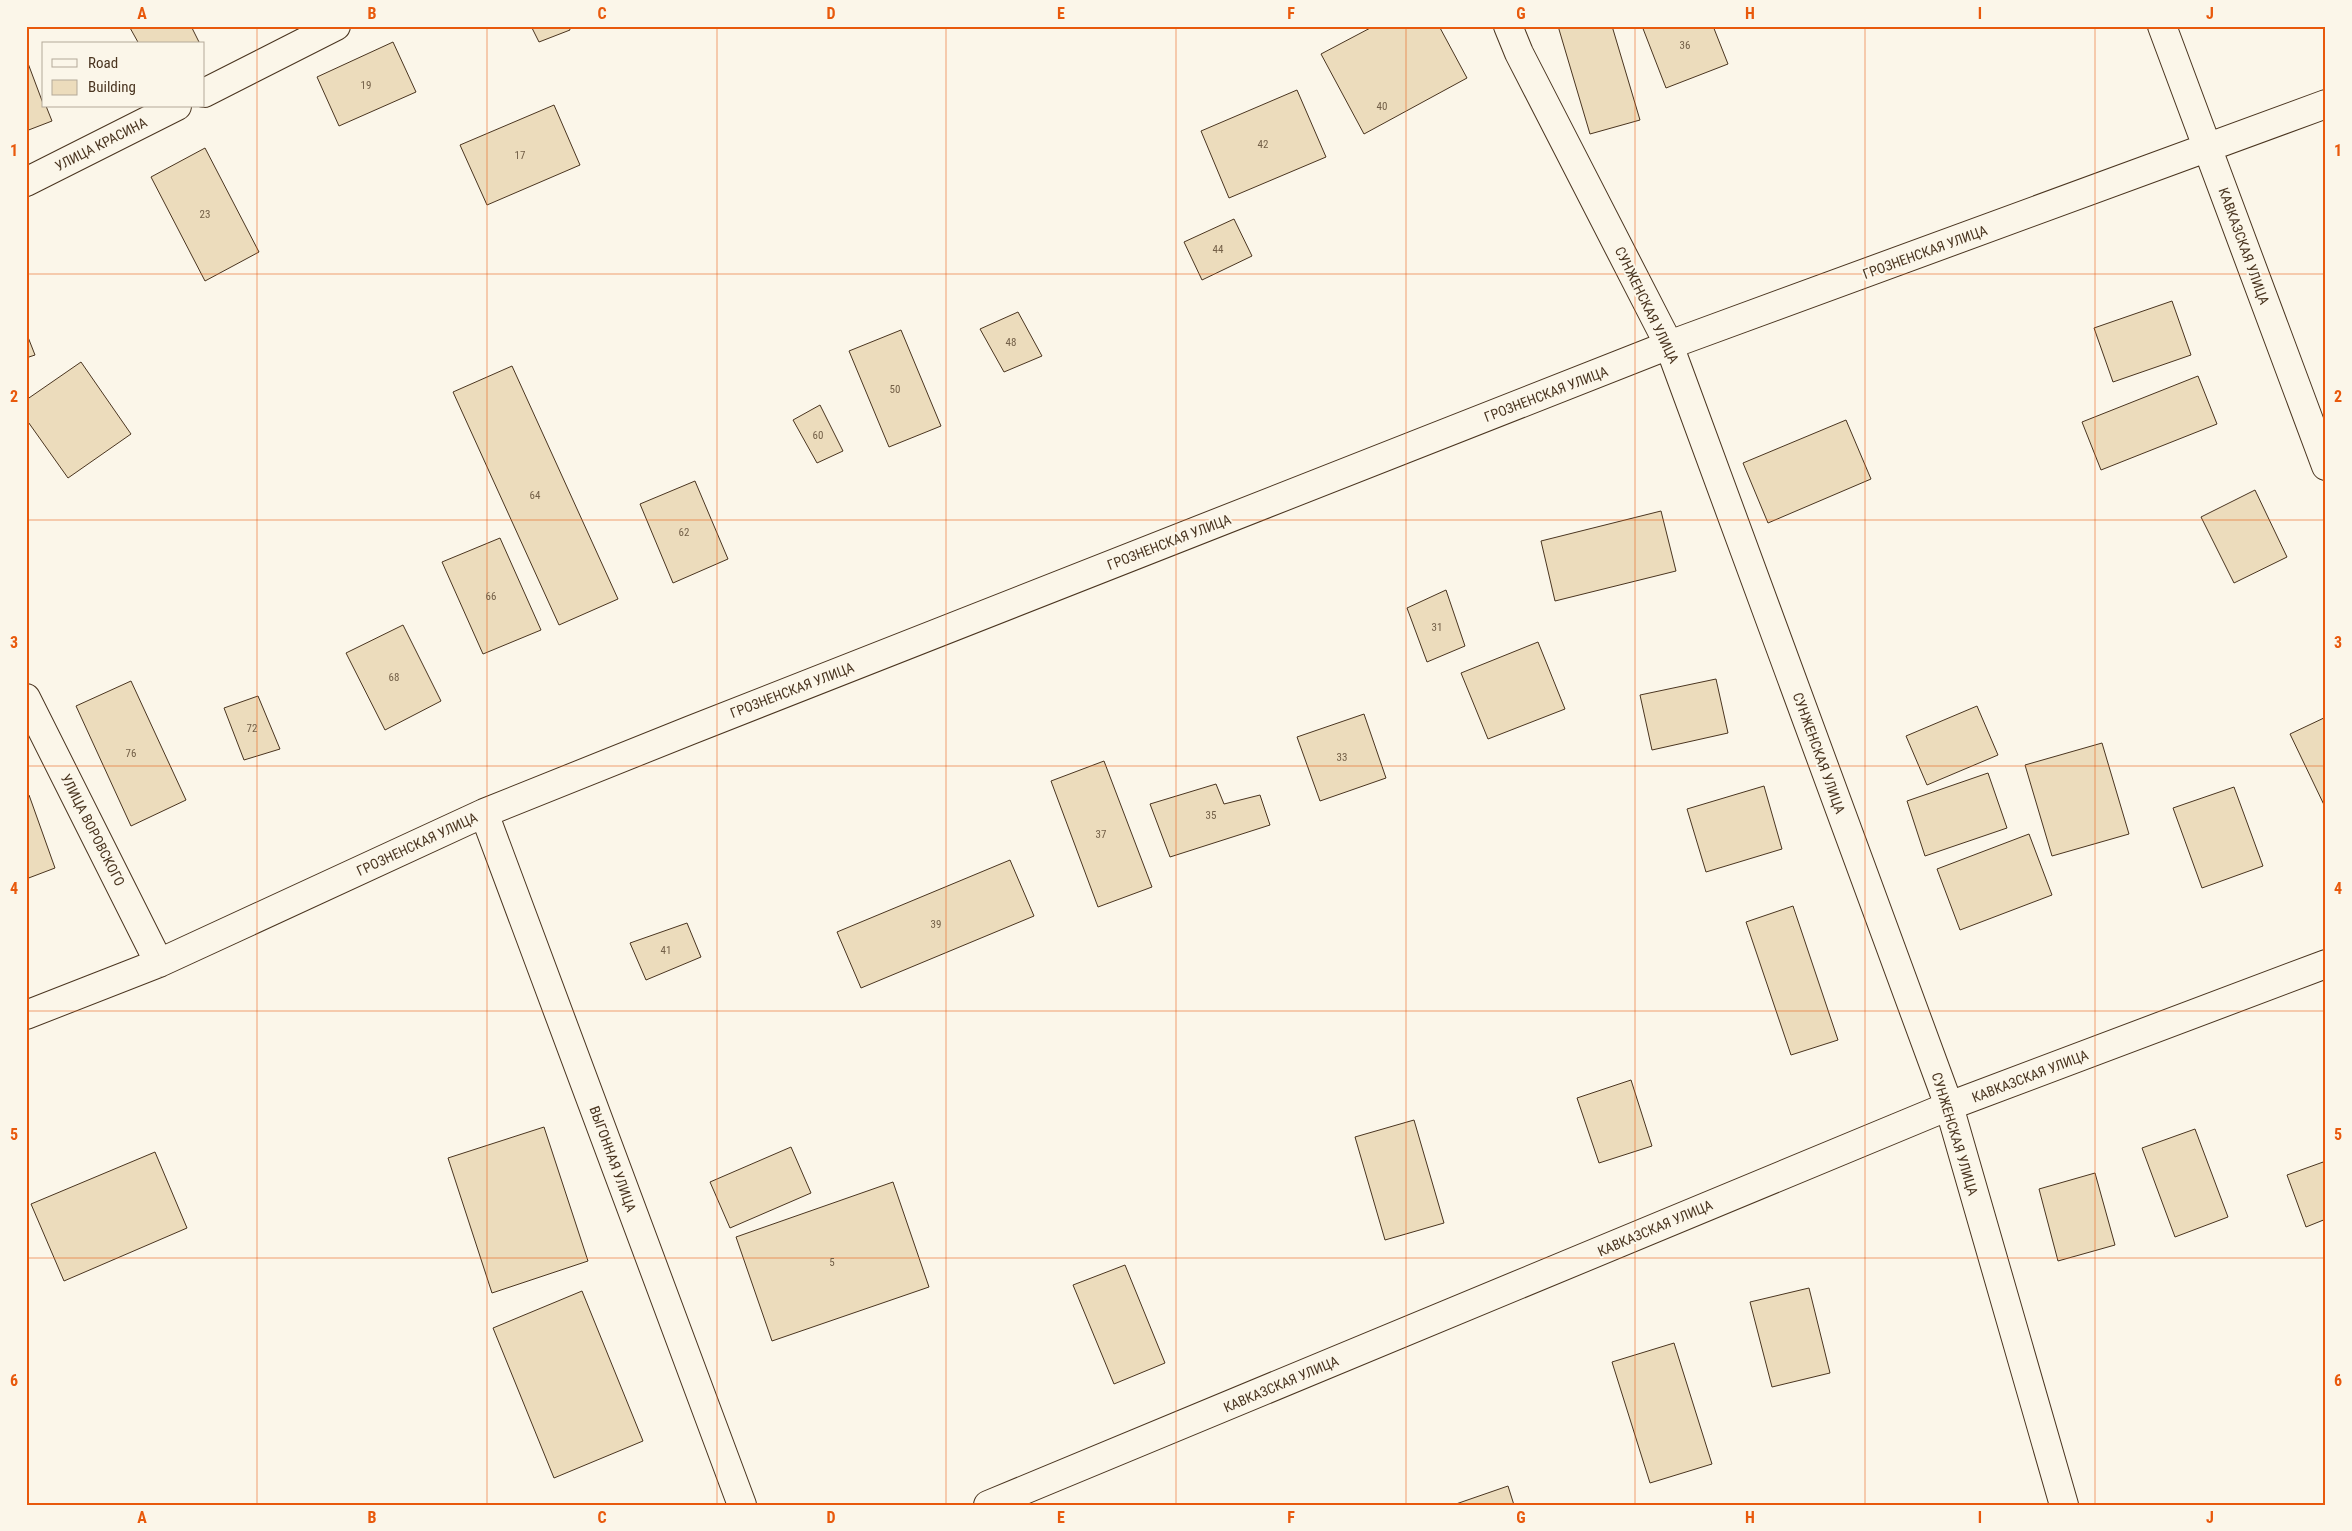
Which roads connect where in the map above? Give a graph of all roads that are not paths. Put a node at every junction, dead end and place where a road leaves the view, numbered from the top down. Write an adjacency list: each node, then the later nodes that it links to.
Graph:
1 (336, 26): 4 (street)
2 (1508, 26): 9 (street, СУНЖЕНСКАЯ УЛИЦА)
3 (2162, 26): 7 (street, КАВКАЗСКАЯ УЛИЦА)
4 (205, 92)
5 (2326, 104): 7 (street, ГРОЗНЕНСКАЯ УЛИЦА)
6 (173, 108): 8 (street, УЛИЦА КРАСИНА)
7 (2208, 148): 9 (street, ГРОЗНЕНСКАЯ УЛИЦА); 10 (street, КАВКАЗСКАЯ УЛИЦА)
8 (26, 182)
9 (1669, 345): 12 (street, ГРОЗНЕНСКАЯ УЛИЦА); 16 (street, СУНЖЕНСКАЯ УЛИЦА)
10 (2326, 466)
11 (26, 698): 13 (street, УЛИЦА ВОРОВСКОГО)
12 (484, 813): 13 (street, ГРОЗНЕНСКАЯ УЛИЦА); 17 (street, ВЫГОННАЯ УЛИЦА)
13 (159, 963): 15 (street, ГРОЗНЕНСКАЯ УЛИЦА)
14 (2326, 964): 16 (street, КАВКАЗСКАЯ УЛИЦА)
15 (26, 1016)
16 (1949, 1106): 18 (street, КАВКАЗСКАЯ УЛИЦА); 19 (street, СУНЖЕНСКАЯ УЛИЦА)
17 (742, 1505)
18 (988, 1505)
19 (2064, 1505)

